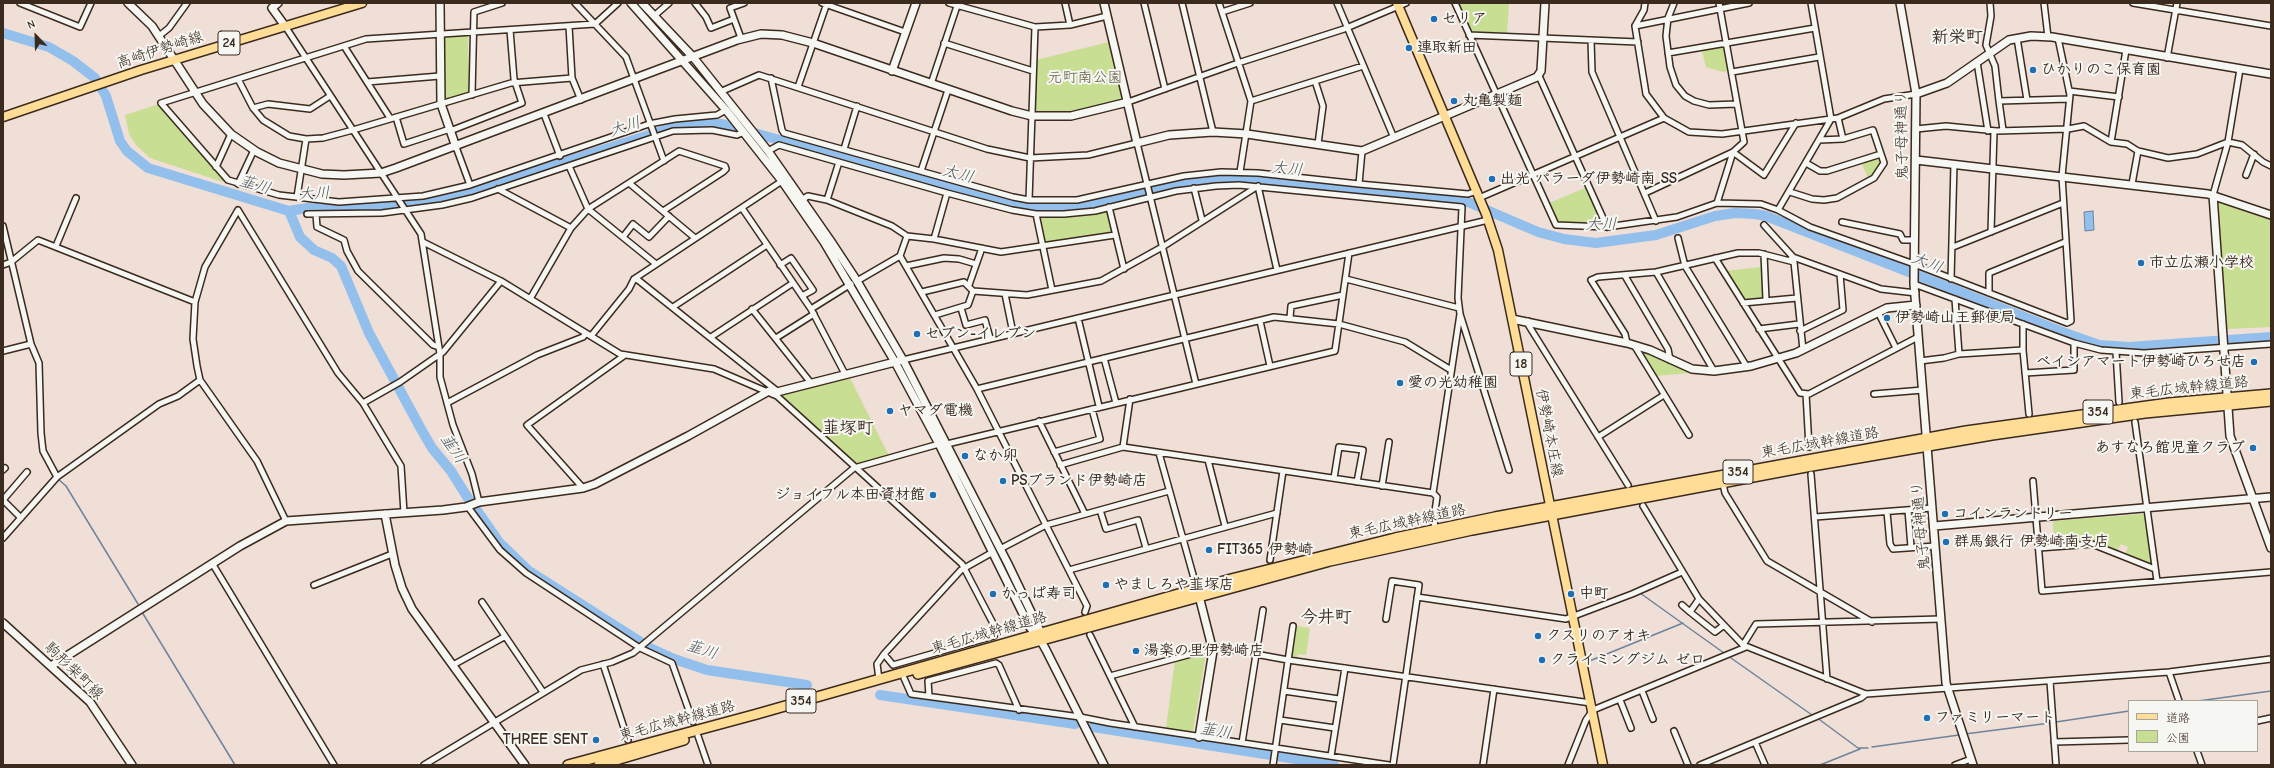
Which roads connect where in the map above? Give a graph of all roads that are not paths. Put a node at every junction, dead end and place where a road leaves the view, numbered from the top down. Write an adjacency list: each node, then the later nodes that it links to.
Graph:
1 (20, 3): 2 (street)
2 (91, 3)
3 (128, 3): 60 (street)
4 (186, 3): 60 (street)
5 (362, 3): 48 (main road, 高崎伊勢崎線 / 24)
6 (440, 3): 58 (street)
7 (502, 3): 56 (street)
8 (575, 3): 46 (street)
9 (618, 3): 46 (street)
10 (631, 3): 80 (street)
11 (642, 3): 42 (street)
12 (669, 3): 42 (street)
13 (695, 3): 45 (street)
14 (744, 3): 45 (street)
15 (916, 3): 57 (street)
16 (949, 3): 36 (street)
17 (1065, 3): 47 (street)
18 (1104, 3): 43 (street)
19 (1144, 3): 101 (street)
20 (1182, 3): 90 (street)
21 (1219, 3): 41 (street)
22 (1250, 3): 41 (street)
23 (1337, 3): 53 (street)
24 (1455, 3): 59 (street)
25 (1545, 3): 63 (street)
26 (1645, 3): 50 (street)
27 (1674, 3): 44 (street)
28 (1749, 3): 39 (street)
29 (1811, 3): 54 (street)
30 (1900, 3): 107 (street, 鬼子母神通り)
31 (1990, 3): 73 (street)
32 (2044, 3): 61 (street)
33 (2133, 3): 40 (street)
34 (2177, 3): 40 (street)
35 (825, 4): 57 (street); 68 (street)
36 (958, 4): 52 (street); 69 (street)
37 (1400, 4): 53 (street); 124 (main road, 伊勢崎本庄線 / 18)
38 (273, 5): 48 (street)
39 (1719, 5): 44 (street); 70 (street)
40 (2176, 10): 51 (street); 78 (street)
41 (1222, 12): 81 (street)
42 (654, 16): 76 (street)
43 (1107, 16): 47 (street); 115 (street)
44 (1668, 18): 50 (street); 74 (street)
45 (734, 19): 62 (street)
46 (595, 24): 49 (street); 95 (street)
47 (1070, 25): 52 (street)
48 (285, 26): 77 (street); 79 (main road, 高崎伊勢崎線 / 24)
49 (569, 26): 55 (street); 92 (street)
50 (1635, 26): 67 (street)
51 (2271, 26)
52 (1035, 28): 86 (street)
53 (1348, 28): 81 (street); 83 (street)
54 (1815, 28): 70 (street); 75 (street)
55 (510, 30): 56 (street); 98 (street)
56 (473, 32): 58 (street); 108 (street)
57 (905, 32): 85 (street)
58 (440, 34): 71 (street); 89 (street)
59 (1469, 35): 63 (street); 106 (street)
60 (159, 36): 79 (street)
61 (2048, 37): 64 (street); 65 (street)
62 (741, 38): 68 (street); 76 (street)
63 (1544, 38): 66 (street); 91 (street)
64 (2017, 38): 73 (street); 113 (street)
65 (2058, 38): 72 (street); 103 (street)
66 (1591, 40): 67 (street); 148 (street)
67 (1638, 42): 128 (street)
68 (813, 43): 85 (street); 100 (street)
69 (944, 43): 86 (street); 99 (street)
70 (1725, 43): 74 (street); 87 (street)
71 (344, 46): 77 (street); 97 (street)
72 (2126, 50): 78 (street); 110 (street)
73 (1990, 52): 82 (street); 114 (street)
74 (1668, 53): 118 (street)
75 (1819, 56): 87 (street); 130 (street)
76 (693, 57): 80 (street); 105 (street)
77 (306, 58): 94 (street); 109 (street)
78 (2167, 58): 84 (street)
79 (174, 60): 104 (street); 125 (main road, 高崎伊勢崎線 / 24)
80 (683, 60): 95 (street); 121 (street)
81 (1238, 62): 90 (street); 116 (street)
82 (1977, 62): 107 (street); 139 (street)
83 (1363, 66): 96 (street); 147 (street)
84 (2240, 68): 88 (street); 153 (street)
85 (892, 71): 99 (street)
86 (1033, 71): 123 (street)
87 (1732, 72): 118 (street)
88 (2271, 74)
89 (440, 76): 97 (street); 117 (street)
90 (1200, 76): 101 (street); 142 (street)
91 (1539, 76): 106 (street); 166 (street)
92 (572, 78): 98 (street); 112 (street)
93 (771, 78): 100 (street); 105 (street); 157 (street)
94 (238, 79): 104 (street); 120 (street)
95 (635, 79): 112 (street); 132 (street)
96 (1315, 81): 116 (street); 155 (street)
97 (367, 82): 127 (street)
98 (515, 83): 108 (street); 136 (street)
99 (931, 84): 102 (street)
100 (798, 87): 119 (street)
101 (1165, 89): 115 (street)
102 (948, 90): 123 (street); 141 (street)
103 (2069, 91): 110 (street); 111 (street)
104 (194, 92): 143 (street); 175 (street)
105 (720, 92): 159 (street)
106 (1496, 94): 124 (street); 182 (street)
107 (1916, 94): 129 (street); 133 (street, 鬼子母神通り)
108 (472, 95): 117 (street)
109 (330, 96): 120 (street); 135 (street)
110 (2119, 97): 152 (street)
111 (2069, 99): 113 (street); 134 (street)
112 (581, 100): 122 (street)
113 (2027, 100): 114 (street)
114 (1999, 101): 138 (street)
115 (1128, 102): 123 (street); 154 (street)
116 (1251, 102): 145 (street)
117 (440, 104): 126 (street); 136 (street)
118 (1737, 104): 137 (street)
119 (857, 106): 141 (street); 157 (street)
120 (254, 108): 149 (street)
121 (726, 110): 132 (street); 144 (street)
122 (544, 114): 156 (street); 165 (street)
123 (1032, 116): 167 (street)
124 (1445, 116): 147 (street); 199 (main road, 伊勢崎本庄線 / 18)
125 (3, 117)
126 (396, 117): 127 (street); 136 (street)
127 (390, 118): 135 (street)
128 (1664, 118): 137 (street); 148 (street)
129 (1838, 118): 130 (street); 150 (street)
130 (1831, 119): 131 (street); 151 (street)
131 (1796, 123): 137 (street); 162 (street)
132 (650, 126): 146 (street); 165 (street)
133 (1916, 129): 139 (street); 168 (street, 鬼子母神通り)
134 (2068, 129): 138 (street); 152 (street); 183 (street)
135 (353, 130): 149 (street); 180 (street)
136 (450, 130): 156 (street)
137 (1741, 130): 162 (street)
138 (2003, 130): 140 (street)
139 (1988, 131): 140 (street)
140 (1994, 131): 176 (street)
141 (934, 132): 167 (street); 178 (street)
142 (1213, 132): 145 (street); 154 (street)
143 (231, 134): 158 (street); 175 (street)
144 (745, 134): 146 (street); 184 (street)
145 (1247, 134): 155 (street); 179 (street)
146 (654, 136): 169 (street); 173 (street)
147 (1394, 138): 161 (street)
148 (1621, 138): 166 (street); 196 (street)
149 (306, 139): 177 (street)
150 (1843, 139): 151 (street); 163 (street)
151 (1819, 140): 171 (street)
152 (2111, 142): 160 (street)
153 (2228, 142): 160 (street); 164 (street); 197 (street)
154 (1138, 143): 167 (street); 189 (street)
155 (1318, 144): 161 (street)
156 (456, 147): 180 (street); 190 (street)
157 (844, 149): 178 (street)
158 (254, 150): 177 (street); 186 (street)
159 (768, 151): 170 (street); 203 (street)
160 (2138, 151): 188 (street)
161 (1362, 152): 187 (street)
162 (1733, 152): 196 (street); 206 (street)
163 (1881, 154): 171 (street); 194 (street)
164 (2254, 154): 174 (street); 181 (street)
165 (560, 156): 190 (street)
166 (1576, 157): 182 (street); 226 (street)
167 (1030, 158): 205 (street)
168 (1916, 160): 172 (street); 235 (street, 鬼子母神通り)
169 (664, 161): 185 (street); 213 (street)
170 (838, 162): 195 (street); 204 (street)
171 (1806, 163): 194 (street)
172 (1954, 164): 176 (street); 243 (street)
173 (569, 166): 193 (street); 211 (street)
174 (2271, 166)
175 (216, 167): 186 (street)
176 (1992, 168): 183 (street); 228 (street)
177 (302, 170): 180 (street); 200 (street)
178 (921, 171): 205 (street)
179 (1240, 172): 187 (street); 189 (street)
180 (381, 173): 202 (street)
181 (2246, 175)
182 (1532, 176): 199 (street); 226 (street)
183 (2062, 176): 188 (street); 207 (street)
184 (782, 181): 209 (street); 267 (street)
185 (629, 183): 211 (street); 213 (street)
186 (238, 184): 200 (street)
187 (1359, 184): 199 (street)
188 (2132, 184): 197 (street)
189 (1149, 185): 198 (street); 205 (street)
190 (470, 186): 202 (street)
191 (1258, 186): 192 (street); 220 (street); 225 (street); 258 (street)
192 (1194, 188): 198 (street); 220 (street)
193 (498, 189): 210 (street); 227 (street)
194 (1790, 192): 212 (street)
195 (947, 193): 216 (street); 234 (street)
196 (1645, 194): 221 (street)
197 (2214, 195): 217 (street); 317 (street)
198 (1152, 196): 208 (street); 241 (street)
199 (1479, 196): 219 (main road, 伊勢崎本庄線 / 18)
200 (297, 197): 202 (street)
201 (76, 198): 239 (street)
202 (397, 199): 210 (street)
203 (802, 199): 204 (street); 267 (street)
204 (827, 200): 230 (street)
205 (1029, 200)
206 (1717, 203): 212 (street); 221 (street)
207 (2063, 203): 228 (street); 237 (street)
208 (1109, 207): 216 (street); 229 (street)
209 (742, 208): 232 (street); 238 (street)
210 (405, 210): 215 (street); 236 (street)
211 (588, 210): 227 (street); 231 (street)
212 (1778, 210): 256 (street)
213 (663, 211): 218 (street)
214 (306, 214): 215 (street)
215 (316, 214): 316 (street)
216 (1036, 214): 240 (street)
217 (2271, 215)
218 (669, 216): 231 (street); 232 (street)
219 (1487, 217): 225 (street); 297 (main road, 伊勢崎本庄線 / 18)
220 (1202, 220): 241 (street)
221 (1656, 220): 226 (street)
222 (1842, 222): 235 (street)
223 (1764, 225): 248 (street)
224 (3, 226): 249 (street)
225 (1461, 226): 244 (street); 288 (street)
226 (1607, 227)
227 (571, 228): 280 (street)
228 (1991, 232): 243 (street)
229 (1115, 235): 240 (street); 257 (street)
230 (906, 236): 234 (street); 246 (street)
231 (623, 238): 250 (street)
232 (695, 238): 250 (street)
233 (1678, 238): 255 (street)
234 (934, 239): 242 (street)
235 (1914, 240): 256 (street, 鬼子母神通り)
236 (423, 242): 265 (street); 316 (street)
237 (2066, 242): 276 (street); 276 (street)
238 (767, 245): 253 (street); 286 (street)
239 (56, 246): 249 (street); 283 (street)
240 (1042, 246): 242 (street); 270 (street)
241 (1164, 246): 257 (street); 275 (street)
242 (982, 248): 251 (street)
243 (1953, 248): 264 (street)
244 (1349, 253): 258 (street); 263 (street)
245 (1764, 254): 247 (street); 248 (street); 282 (street)
246 (900, 256): 254 (street); 267 (street)
247 (1715, 258): 255 (street); 284 (street)
248 (1792, 258): 260 (street); 279 (street)
249 (11, 262): 252 (street); 313 (street)
250 (656, 264): 262 (street)
251 (976, 264): 254 (street); 269 (street)
252 (3, 265)
253 (780, 265): 266 (street); 278 (street)
254 (906, 266): 272 (street)
255 (1685, 266): 259 (street); 335 (street)
256 (1914, 266): 264 (street); 268 (street, 鬼子母神通り)
257 (1124, 269): 270 (street)
258 (1277, 270): 275 (street)
259 (1656, 272): 261 (street); 337 (street)
260 (1840, 274): 273 (street); 304 (street)
261 (1625, 276): 314 (street); 330 (street)
262 (634, 278): 286 (street); 306 (street)
263 (1346, 279): 277 (street); 288 (street)
264 (1951, 279): 276 (street)
265 (501, 281): 280 (street); 324 (street)
266 (793, 282): 278 (street); 289 (street)
267 (854, 283): 290 (street); 329 (street); 332 (street)
268 (1914, 283): 273 (street, 鬼子母神通り); 281 (street)
269 (968, 285): 271 (street); 272 (street)
270 (1052, 290): 274 (street)
271 (973, 291): 274 (street); 287 (street)
272 (922, 292): 293 (street)
273 (1916, 293): 285 (street, 鬼子母神通り)
274 (1005, 294): 305 (street)
275 (1175, 294): 295 (street); 311 (street)
276 (1989, 294)
277 (1343, 295): 296 (street); 300 (street)
278 (802, 296): 290 (street)
279 (1797, 298): 282 (street); 301 (street)
280 (530, 299): 306 (street)
281 (1955, 299): 302 (street); 325 (street)
282 (1766, 300): 284 (street)
283 (195, 302): 340 (street); 354 (street)
284 (1743, 303): 303 (street)
285 (1916, 305): 291 (street); 308 (street, 鬼子母神通り)
286 (673, 307): 307 (street)
287 (961, 308): 293 (street); 310 (street)
288 (1459, 308): 294 (street)
289 (752, 309): 307 (street); 309 (street)
290 (811, 309): 292 (street)
291 (1878, 312): 319 (street); 320 (street)
292 (814, 314): 309 (street); 338 (street)
293 (935, 314): 318 (street)
294 (1460, 314): 336 (street); 375 (street)
295 (1078, 318): 305 (street); 333 (street)
296 (1290, 318): 298 (street); 300 (street)
297 (1512, 319): 299 (street); 399 (main road, 伊勢崎本庄線 / 18)
298 (1260, 321): 311 (street); 334 (street)
299 (1528, 321): 314 (street); 364 (street)
300 (1339, 324): 334 (street); 336 (street)
301 (1799, 324): 303 (street); 304 (street)
302 (2023, 324): 312 (street); 321 (street)
303 (1759, 328): 328 (street)
304 (1800, 331): 320 (street)
305 (1013, 333): 310 (street)
306 (588, 335): 326 (street); 355 (street)
307 (711, 337): 345 (street)
308 (1918, 337): 319 (street); 331 (street, 鬼子母神通り)
309 (776, 338): 341 (street)
310 (990, 338): 318 (street)
311 (1185, 340): 327 (street); 342 (street)
312 (2074, 343): 323 (street); 339 (street)
313 (31, 344): 322 (street); 379 (street)
314 (1631, 344): 330 (street); 349 (street)
315 (2271, 344): 317 (street)
316 (439, 347): 324 (street)
317 (2223, 347): 323 (street); 351 (street)
318 (954, 348): 329 (street); 343 (street)
319 (1896, 348): 346 (street)
320 (1802, 350): 328 (street)
321 (2023, 350): 325 (street); 339 (street)
322 (3, 351)
323 (2116, 352): 353 (street)
324 (440, 354): 354 (street); 355 (street)
325 (1959, 354): 331 (street)
326 (625, 355): 345 (street); 386 (street)
327 (1104, 358): 333 (street); 356 (street)
328 (1778, 358): 335 (street); 346 (street)
329 (903, 360): 332 (street); 367 (street)
330 (1670, 360): 337 (street)
331 (1920, 361): 344 (street, 鬼子母神通り)
332 (895, 362): 338 (street); 367 (street)
333 (1088, 362): 343 (street); 357 (street)
334 (1270, 366): 342 (street)
335 (1747, 367): 337 (street)
336 (1451, 370): 388 (street)
337 (1714, 371)
338 (845, 374): 341 (street)
339 (2025, 374): 359 (street)
340 (200, 380): 379 (street); 408 (street)
341 (811, 382): 345 (street)
342 (1196, 384): 350 (street)
343 (977, 389): 362 (street)
344 (1923, 390): 347 (street); 366 (street, 鬼子母神通り)
345 (773, 392): 374 (street); 386 (street)
346 (1806, 394): 368 (street)
347 (1874, 394)
348 (2271, 394): 351 (highway, 東毛広域幹線道路 / 354)
349 (1664, 395): 363 (street); 364 (street)
350 (1130, 399): 356 (street); 369 (street)
351 (2227, 401): 352 (highway, 東毛広域幹線道路 / 354); 366 (highway, 東毛広域幹線道路 / 354); 391 (street)
352 (2271, 401)
353 (2118, 402)
354 (364, 403): 401 (street)
355 (447, 403): 392 (street)
356 (1116, 403): 357 (street)
357 (1099, 406): 358 (street)
358 (1092, 409): 360 (street); 370 (street)
359 (2029, 414)
360 (1039, 421): 362 (street); 370 (street)
361 (2135, 422): 396 (street)
362 (998, 431): 367 (street); 409 (street)
363 (1689, 435)
364 (1598, 437): 384 (street)
365 (1389, 442): 385 (street)
366 (1927, 442): 383 (highway, 東毛広域幹線道路 / 354); 395 (street, 鬼子母神通り); 399 (highway, 東毛広域幹線道路 / 354)
367 (943, 444): 374 (street); 420 (street)
368 (1810, 446)
369 (1123, 447): 371 (street); 373 (street)
370 (1054, 452): 373 (street)
371 (1159, 453): 372 (street); 387 (street)
372 (1208, 460): 376 (street); 410 (street)
373 (1060, 465): 404 (street)
374 (854, 468): 424 (street); 452 (street)
375 (1509, 470)
376 (1283, 471): 380 (street); 402 (street)
377 (27, 472): 390 (street)
378 (1811, 474): 405 (street)
379 (57, 477): 407 (street)
380 (1334, 478): 382 (street); 382 (street)
381 (2034, 481): 406 (street)
382 (1357, 482): 385 (street)
383 (1723, 484): 399 (highway, 東毛広域幹線道路 / 354); 431 (street)
384 (1628, 485)
385 (1382, 486): 388 (street)
386 (583, 488): 392 (street)
387 (1169, 491): 397 (street); 414 (street)
388 (1433, 493): 412 (street)
389 (2271, 497): 391 (street)
390 (3, 500): 407 (street)
391 (2253, 500): 396 (street); 419 (street)
392 (479, 502): 394 (street)
393 (1643, 506): 427 (street)
394 (468, 507): 401 (street); 452 (street)
395 (1932, 508): 398 (street); 411 (street, 鬼子母神通り)
396 (2147, 509): 406 (street); 425 (street)
397 (1100, 510): 404 (street); 417 (street)
398 (1908, 510): 400 (street); 416 (street)
399 (1551, 512): 412 (highway, 東毛広域幹線道路 / 354); 440 (main road, 伊勢崎本庄線 / 18)
400 (1887, 512): 405 (street); 416 (street)
401 (404, 513): 403 (street)
402 (1277, 513): 410 (street); 422 (street)
403 (385, 514): 408 (street); 421 (street)
404 (1085, 514): 409 (street)
405 (1815, 517): 431 (street)
406 (2036, 517): 411 (street); 418 (street)
407 (21, 518): 413 (street)
408 (286, 521): 423 (street)
409 (1046, 525): 420 (street); 426 (street)
410 (1225, 526): 414 (street)
411 (1934, 526): 415 (street, 鬼子母神通り)
412 (1435, 534): 432 (highway, 東毛広域幹線道路 / 354)
413 (3, 538)
414 (1183, 538): 417 (street); 432 (street)
415 (1935, 546): 416 (street); 442 (street, 鬼子母神通り)
416 (1911, 547)
417 (1146, 548): 426 (street)
418 (2039, 548): 425 (street); 429 (street)
419 (2271, 548)
420 (996, 550): 424 (street); 450 (street)
421 (392, 554): 430 (street); 459 (street)
422 (1270, 560)
423 (212, 563): 460 (street); 504 (street)
424 (964, 567): 454 (street); 454 (street)
425 (2155, 569): 429 (street)
426 (1069, 570): 438 (street)
427 (1682, 572): 434 (street); 440 (street)
428 (2271, 572): 429 (street)
429 (2157, 581)
430 (314, 585)
431 (1821, 590): 443 (street); 444 (street)
432 (1198, 593): 450 (highway, 東毛広域幹線道路 / 354); 453 (street)
433 (1417, 597): 440 (street); 441 (street); 464 (street)
434 (1699, 599): 439 (street); 446 (street)
435 (482, 602): 449 (street)
436 (1682, 605): 439 (street)
437 (1263, 610): 455 (street)
438 (1085, 612)
439 (1690, 612): 446 (street)
440 (1573, 617): 479 (main road, 伊勢崎本庄線 / 18)
441 (1386, 619)
442 (1941, 619): 444 (street); 470 (street, 鬼子母神通り)
443 (1824, 622): 444 (street); 451 (street); 467 (street)
444 (1872, 622)
445 (3, 623): 460 (street, 駒形柴町線)
446 (1724, 625): 451 (street)
447 (1293, 626): 457 (street)
448 (1090, 635): 463 (street)
449 (504, 636): 459 (street); 473 (street)
450 (1039, 636): 465 (highway, 東毛広域幹線道路 / 354); 466 (highway, 東毛広域幹線道路 / 354); 481 (street)
451 (1745, 646): 467 (street); 472 (street)
452 (641, 647): 458 (street); 486 (street)
453 (1213, 647): 455 (street); 463 (street); 493 (street)
454 (884, 654): 466 (street)
455 (1256, 655): 457 (street); 498 (street)
456 (2271, 659): 462 (street)
457 (1288, 660): 461 (street); 471 (street)
458 (603, 664): 473 (street); 494 (street)
459 (453, 665): 487 (street)
460 (51, 666): 503 (street, 駒形柴町線)
461 (1345, 668): 464 (street); 476 (street)
462 (2170, 672): 468 (street); 478 (street)
463 (1110, 676): 488 (street)
464 (1406, 676): 469 (street); 513 (street)
465 (904, 678): 475 (street); 492 (highway, 東毛広域幹線道路 / 354)
466 (879, 679): 507 (highway, 東毛広域幹線道路 / 354)
467 (1828, 679): 474 (street)
468 (2050, 681): 470 (street); 497 (street)
469 (1494, 689): 479 (street); 514 (street)
470 (1947, 689): 474 (street); 502 (street, 鬼子母神通り)
471 (1284, 691): 476 (street); 484 (street)
472 (1642, 691): 477 (street); 483 (street)
473 (543, 692): 487 (street)
474 (1866, 694): 496 (street)
475 (929, 696): 480 (street); 480 (street)
476 (1340, 699): 489 (street)
477 (1620, 700): 479 (street); 490 (street)
478 (2179, 700)
479 (1592, 707): 515 (street); 516 (main road, 伊勢崎本庄線 / 18)
480 (1018, 710): 481 (street)
481 (1080, 717): 488 (street); 510 (street)
482 (2271, 718): 485 (street)
483 (1653, 719)
484 (1280, 720): 489 (street); 499 (street)
485 (2258, 721)
486 (693, 722)
487 (494, 723): 505 (street); 506 (street)
488 (1135, 727): 493 (street)
489 (1335, 728): 501 (street)
490 (1631, 728)
491 (1674, 731): 517 (street)
492 (698, 736): 508 (highway, 東毛広域幹線道路 / 354); 509 (street)
493 (1199, 737): 498 (street)
494 (628, 740)
495 (2128, 740): 497 (street)
496 (1755, 742): 518 (street); 519 (street)
497 (2054, 742): 521 (street)
498 (1242, 743): 499 (street)
499 (1275, 750): 501 (street); 511 (street)
500 (2197, 752): 522 (street)
501 (1331, 756): 512 (street)
502 (1972, 762): 520 (street)
503 (132, 765)
504 (334, 765)
505 (424, 765)
506 (525, 765)
507 (568, 765)
508 (599, 765)
509 (708, 765)
510 (1104, 765)
511 (1273, 765)
512 (1389, 765)
513 (1393, 765)
514 (1483, 765)
515 (1568, 765)
516 (1603, 765)
517 (1688, 765)
518 (1700, 765)
519 (1765, 765)
520 (1955, 765)
521 (2056, 765)
522 (2202, 765)

